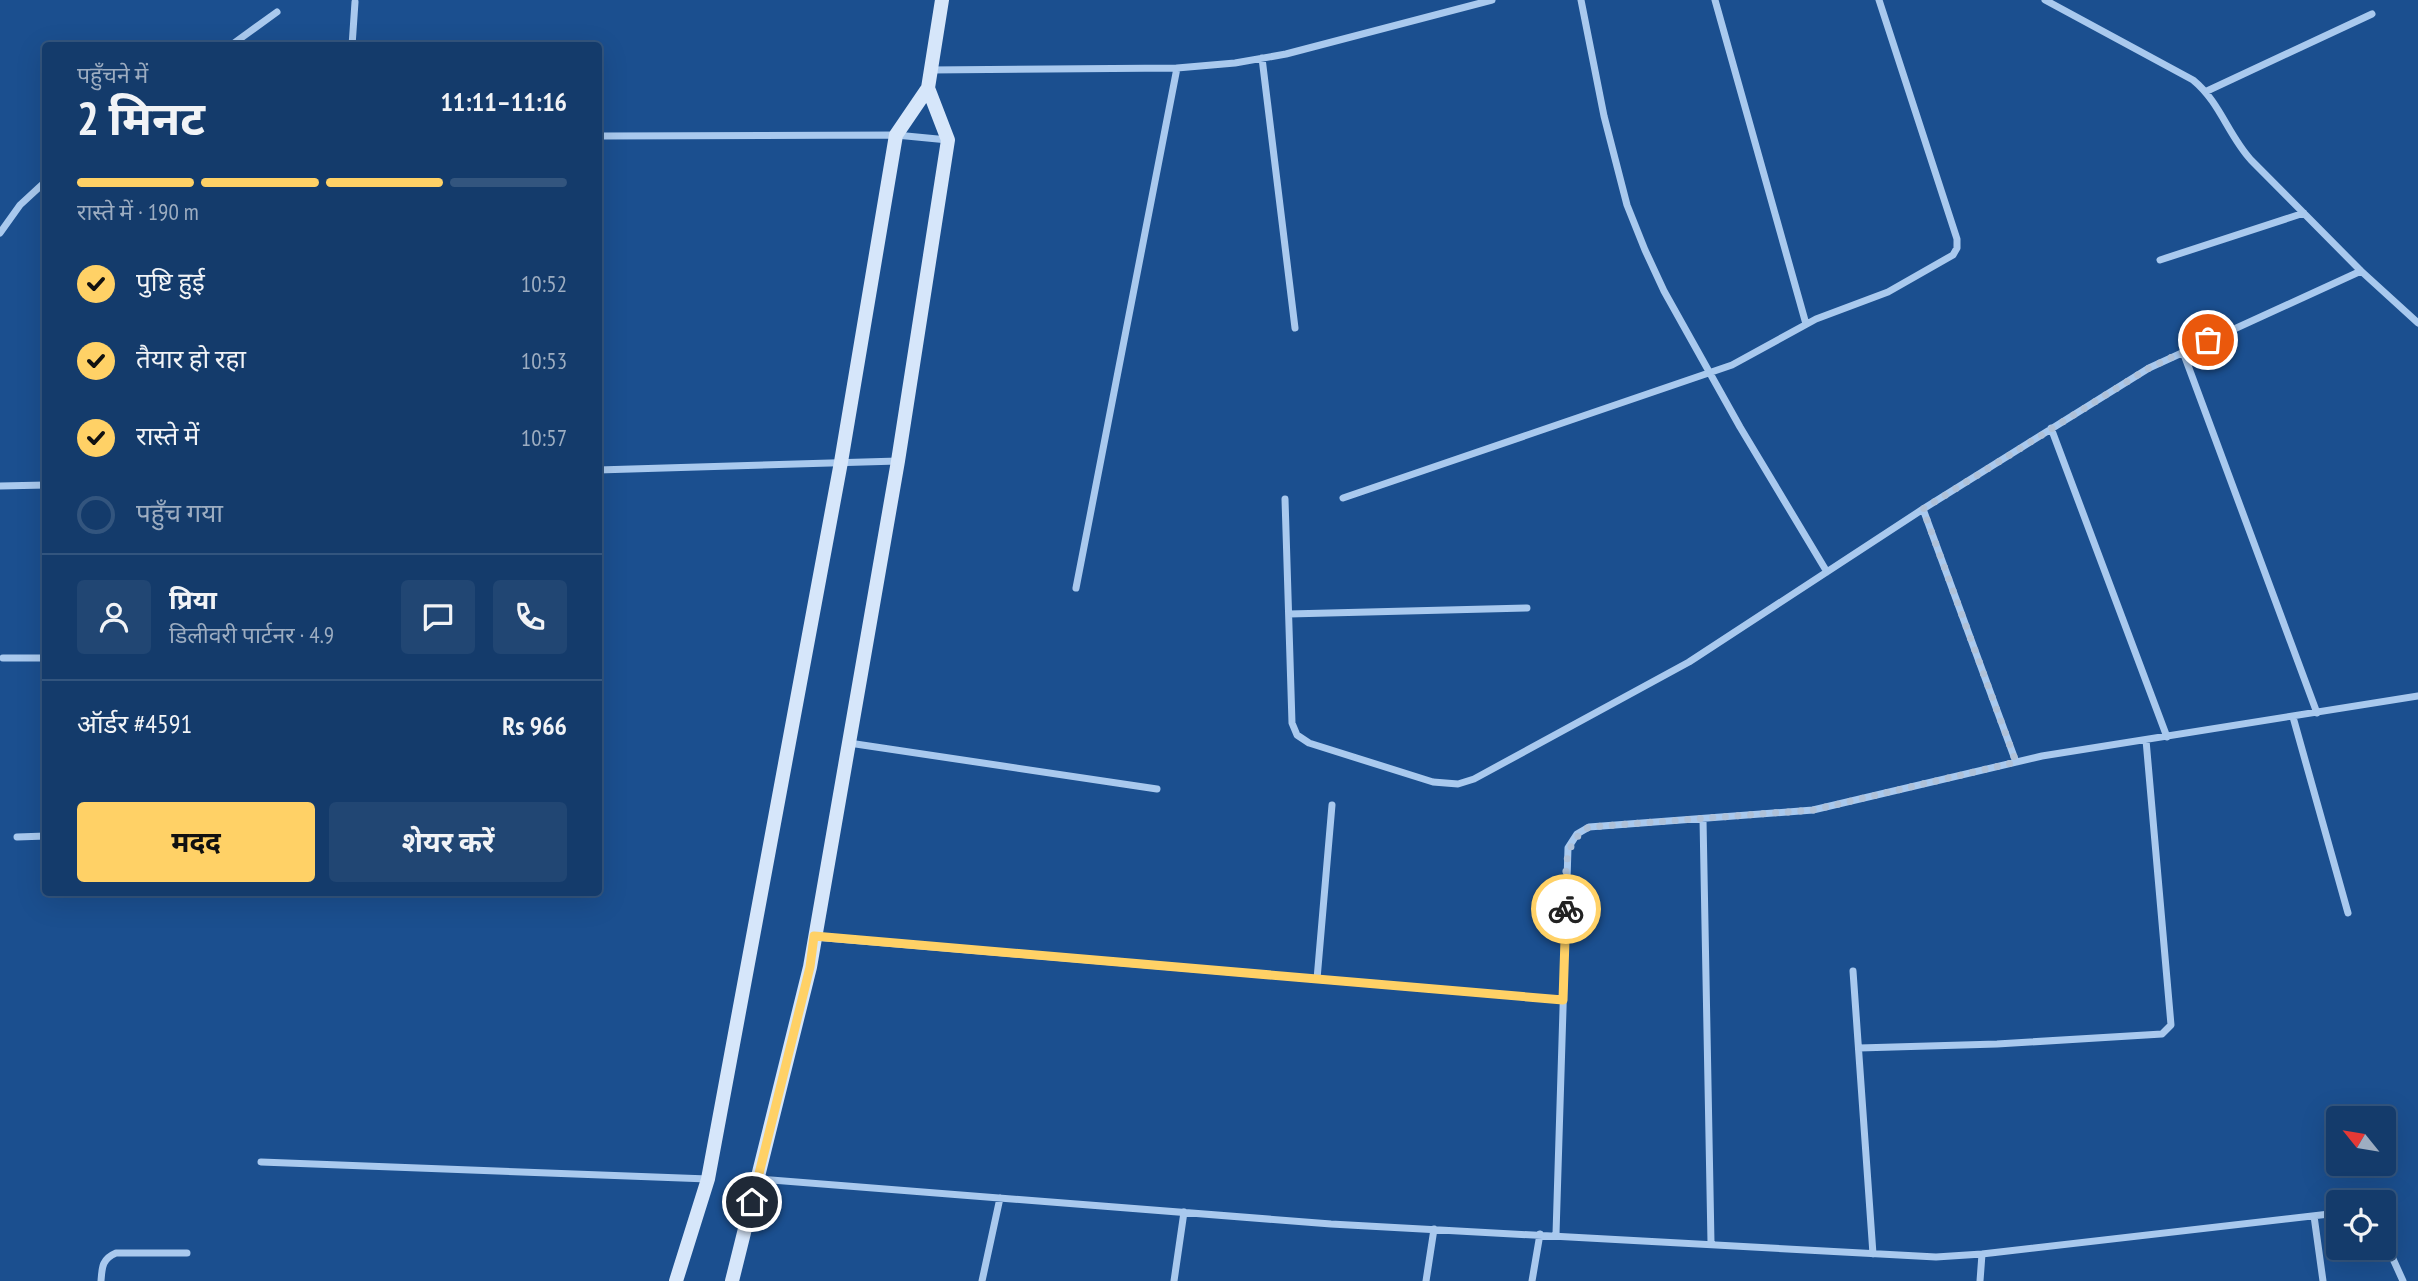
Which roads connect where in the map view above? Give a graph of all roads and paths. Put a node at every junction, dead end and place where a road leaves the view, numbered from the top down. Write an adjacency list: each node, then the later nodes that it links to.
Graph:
1 (942, 0): 14 (street)
2 (1492, 0): 12 (street)
3 (1581, 0): 29 (street)
4 (1715, 0): 26 (street)
5 (1879, 0): 26 (street)
6 (2045, 0): 16 (street)
7 (355, 2): 11 (street)
8 (277, 12): 10 (street)
9 (2372, 14): 16 (street)
10 (236, 42)
11 (352, 42)
12 (1262, 58): 13 (street); 27 (street)
13 (1177, 68): 14 (street); 40 (street)
14 (930, 70): 15 (street)
15 (928, 88): 17 (street); 19 (street)
16 (2207, 91): 21 (street)
17 (896, 135): 18 (street); 19 (street); 32 (street)
18 (603, 136)
19 (948, 140): 31 (street)
20 (42, 185): 22 (street)
21 (2304, 213): 23 (street); 24 (street)
22 (0, 233)
23 (2160, 260)
24 (2361, 271): 25 (street); 28 (street)
25 (2418, 323)
26 (1806, 324): 29 (street)
27 (1295, 328)
28 (2183, 352): 30 (street); 46 (street)
29 (1710, 372): 36 (street); 39 (street)
30 (2051, 428): 38 (street); 48 (street)
31 (898, 461): 32 (street); 50 (street)
32 (841, 462): 33 (street); 64 (street)
33 (602, 470)
34 (42, 485): 35 (street)
35 (0, 486)
36 (1343, 498)
37 (1285, 499): 42 (street)
38 (1923, 509): 39 (street); 51 (street)
39 (1827, 572): 42 (street)
40 (1076, 588)
41 (1527, 608): 42 (street)
42 (1289, 614)
43 (4, 658): 44 (street)
44 (42, 658)
45 (2418, 696): 46 (street)
46 (2317, 713): 47 (street)
47 (2293, 717): 48 (street); 57 (street)
48 (2167, 737): 49 (street)
49 (2146, 740): 51 (street); 62 (street)
50 (848, 743): 52 (street); 58 (street)
51 (2016, 762): 54 (street)
52 (1157, 789)
53 (1332, 805): 60 (street)
54 (1703, 819): 61 (street); 73 (street)
55 (42, 836): 56 (street)
56 (17, 837)
57 (2348, 914)
58 (814, 936): 60 (street); 65 (street)
59 (1853, 971): 62 (street)
60 (1317, 979): 61 (street)
61 (1563, 1000): 72 (street)
62 (1859, 1048): 75 (street)
63 (261, 1162): 64 (street)
64 (708, 1179): 79 (street)
65 (758, 1179): 66 (street); 80 (street)
66 (1000, 1198): 67 (street); 81 (street)
67 (1184, 1212): 70 (street); 82 (street)
68 (2326, 1214): 69 (street)
69 (2314, 1216): 76 (street); 86 (street)
70 (1434, 1229): 71 (street); 83 (street)
71 (1540, 1234): 72 (street); 84 (street)
72 (1556, 1234): 73 (street)
73 (1711, 1243): 75 (street)
74 (187, 1253): 78 (street)
75 (1873, 1254): 76 (street)
76 (1982, 1254): 85 (street)
77 (2394, 1260): 87 (street)
78 (101, 1281)
79 (676, 1281)
80 (732, 1281)
81 (982, 1281)
82 (1174, 1281)
83 (1426, 1281)
84 (1532, 1281)
85 (1980, 1281)
86 (2323, 1281)
87 (2403, 1281)

